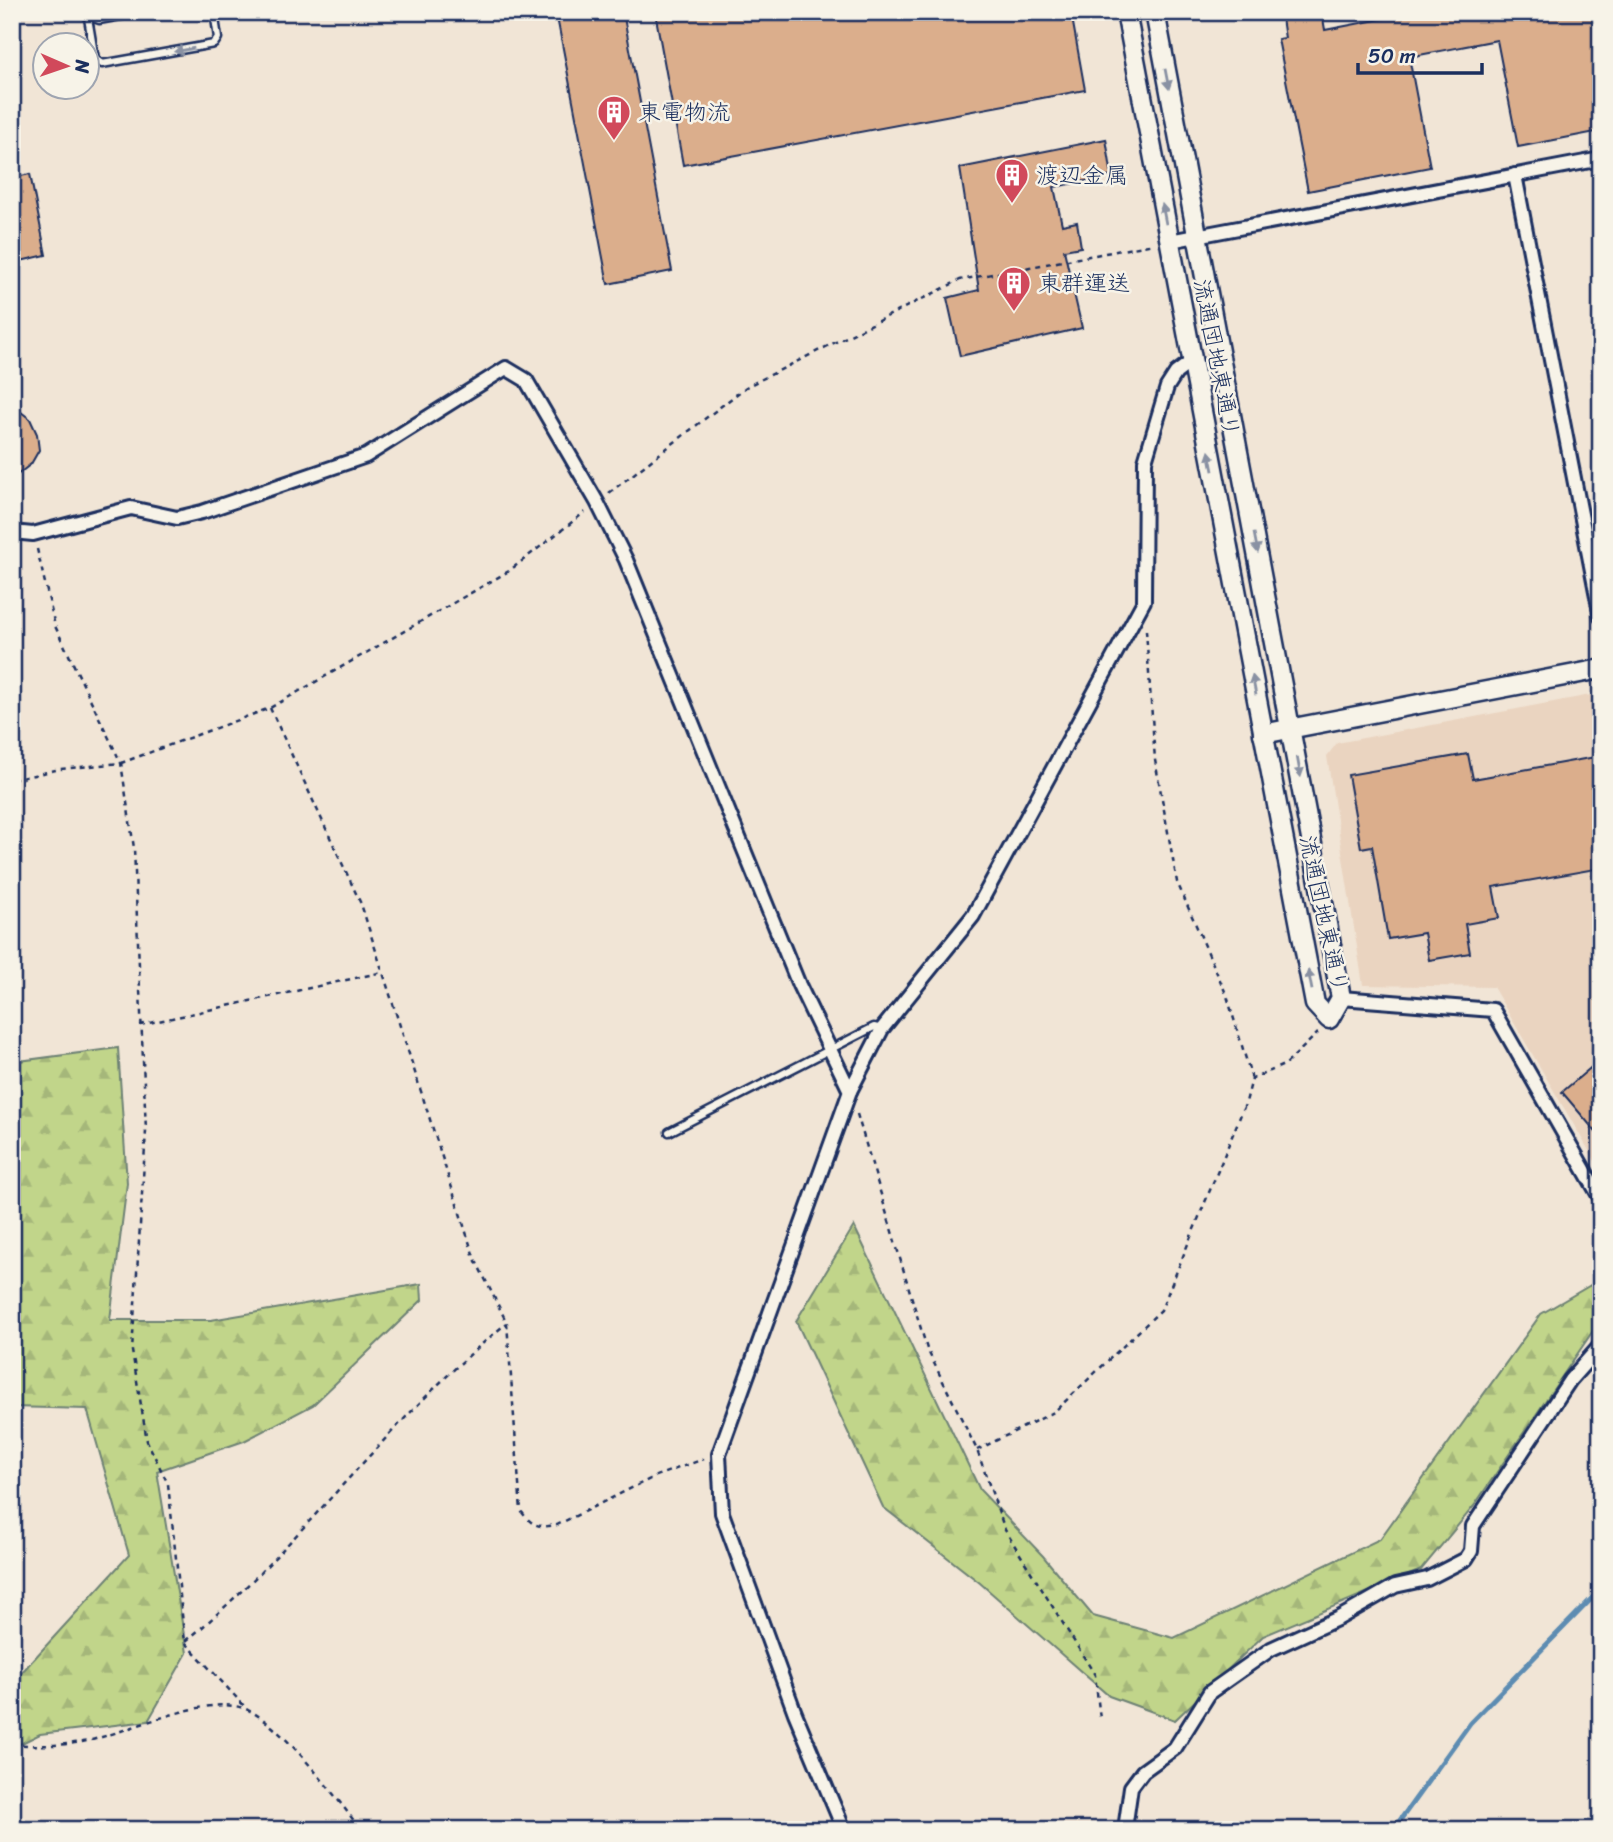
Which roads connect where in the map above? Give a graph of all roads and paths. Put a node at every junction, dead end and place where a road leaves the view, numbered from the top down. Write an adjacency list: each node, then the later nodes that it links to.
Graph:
1 (144, 12): 5 (lane)
2 (214, 12): 5 (lane, one-way to 5)
3 (1126, 12): 9 (street, 流通団地東通り, one-way to 3)
4 (1155, 12): 8 (street, 流通団地東通り, one-way to 8)
5 (87, 14)
6 (1601, 159): 7 (street)
7 (1515, 175): 8 (street); 15 (street)
8 (1197, 236): 9 (street); 18 (street, 流通団地東通り, one-way to 18)
9 (1170, 241): 10 (street, 流通団地東通り); 11 (path)
10 (1192, 361): 14 (street); 19 (street, 流通団地東通り, one-way to 10)
11 (597, 502): 13 (street); 17 (path); 27 (street)
12 (12, 532): 13 (street)
13 (33, 534): 20 (path)
14 (1144, 601): 26 (street); 28 (path)
15 (1601, 617)
16 (1601, 669): 18 (street)
17 (270, 708): 20 (path); 22 (path)
18 (1292, 729): 19 (street); 23 (street, 流通団地東通り, one-way to 23)
19 (1263, 734): 24 (street, 流通団地東通り, one-way to 19)
20 (121, 763): 21 (path); 25 (path)
21 (12, 780)
22 (383, 972): 25 (path); 32 (path)
23 (1341, 999): 24 (street, 流通団地東通り); 31 (street)
24 (1329, 1019): 28 (path)
25 (141, 1025): 36 (path)
26 (882, 1029): 27 (lane); 29 (street)
27 (832, 1048): 29 (street); 30 (lane)
28 (1252, 1079): 34 (path)
29 (850, 1091): 34 (path); 35 (street)
30 (669, 1132)
31 (1601, 1199)
32 (506, 1323): 35 (path); 36 (path)
33 (1601, 1345): 43 (street)
34 (977, 1450): 38 (path)
35 (719, 1454): 42 (street)
36 (185, 1642): 37 (path)
37 (247, 1709): 39 (path); 41 (path)
38 (1100, 1719)
39 (12, 1744)
40 (1601, 1825): 44 (path)
41 (361, 1830)
42 (844, 1830)
43 (1129, 1830)
44 (1596, 1830)

